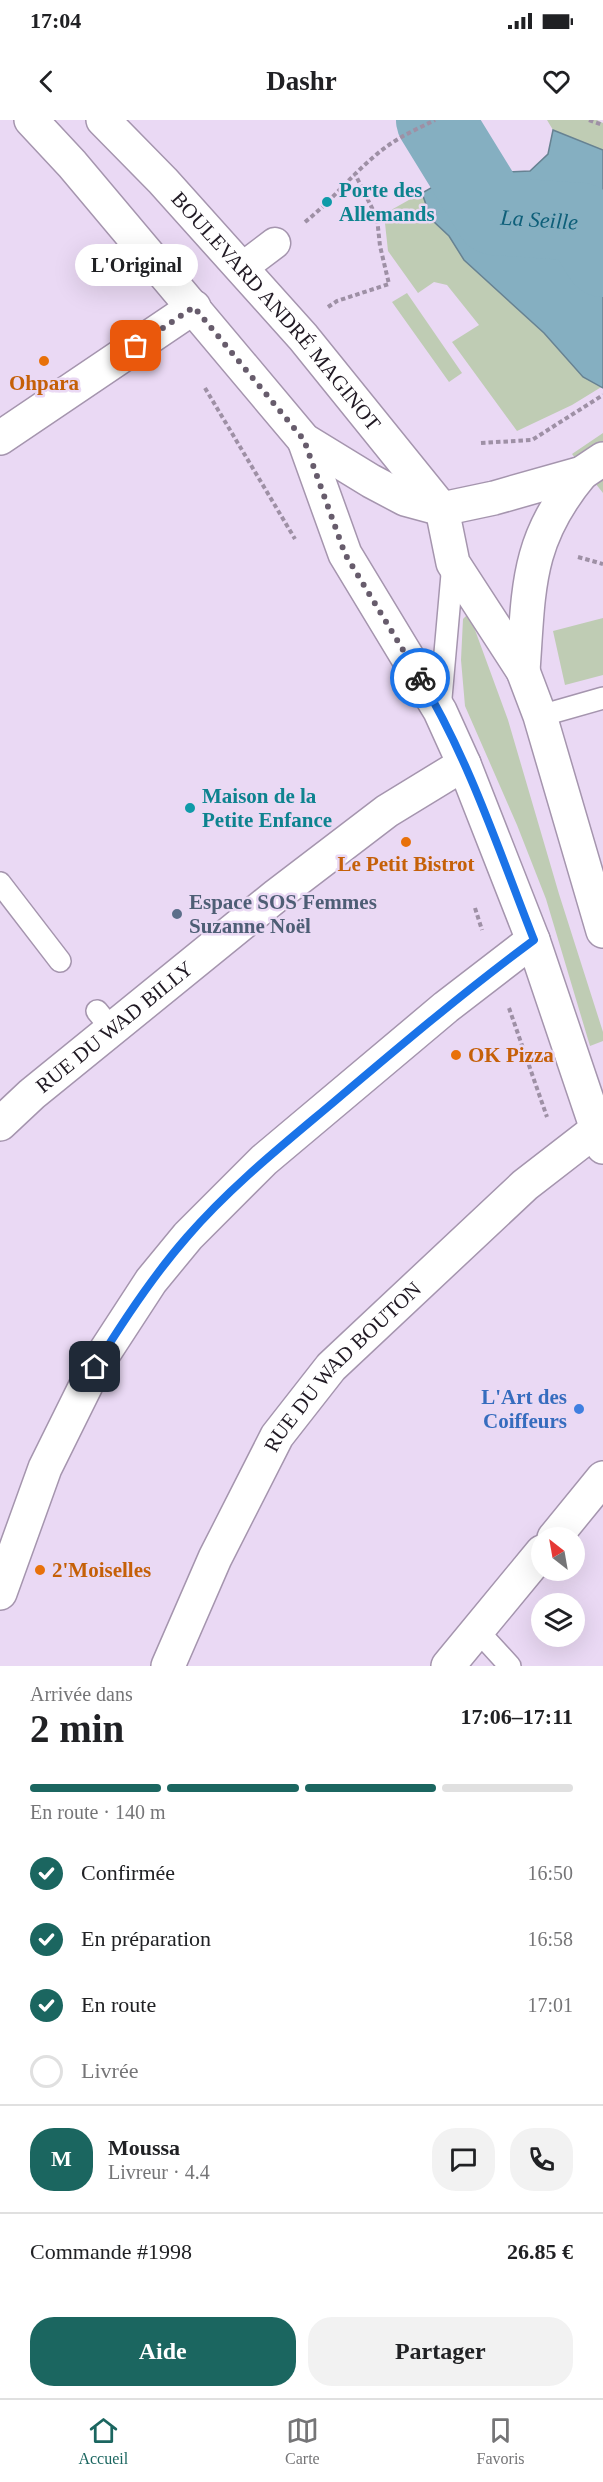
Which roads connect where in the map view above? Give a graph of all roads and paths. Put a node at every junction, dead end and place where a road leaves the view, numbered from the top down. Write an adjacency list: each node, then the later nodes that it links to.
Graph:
1 (31, 120): 9 (main road)
2 (103, 120): 8 (main road, BOULEVARD ANDRÉ MAGINOT)
3 (435, 120): 6 (path)
4 (589, 120): 5 (path)
5 (603, 125)
6 (355, 174): 7 (path); 10 (path)
7 (274, 243): 8 (street)
8 (242, 268): 10 (main road, BOULEVARD ANDRÉ MAGINOT)
9 (194, 307): 13 (main road); 14 (main road)
10 (296, 329): 17 (main road, BOULEVARD ANDRÉ MAGINOT)
11 (203, 385): 18 (path)
12 (603, 395): 15 (path)
13 (0, 438)
14 (304, 440): 17 (main road); 22 (main road)
15 (481, 443)
16 (592, 466): 17 (main road); 20 (main road)
17 (442, 509): 19 (main road, BOULEVARD ANDRÉ MAGINOT)
18 (299, 546)
19 (453, 563): 20 (main road, BOULEVARD ANDRÉ MAGINOT); 22 (lane)
20 (523, 670): 23 (main road, BOULEVARD ANDRÉ MAGINOT)
21 (603, 698): 23 (lane)
22 (440, 711): 24 (main road)
23 (540, 716): 27 (main road, BOULEVARD ANDRÉ MAGINOT)
24 (464, 765): 28 (main road); 31 (main road, RUE DU WAD BILLY)
25 (0, 884): 29 (lane)
26 (474, 906): 30 (path)
27 (603, 931)
28 (534, 940): 30 (main road); 32 (main road)
29 (60, 961)
30 (496, 968): 33 (path); 37 (main road)
31 (0, 1124)
32 (601, 1135): 33 (main road, RUE DU WAD BOUTON)
33 (550, 1166): 39 (main road, RUE DU WAD BOUTON)
34 (603, 1478): 35 (main road)
35 (563, 1527)
36 (531, 1565): 38 (main road)
37 (0, 1593)
38 (477, 1630): 40 (main road); 41 (lane)
39 (168, 1666)
40 (448, 1666)
41 (510, 1666)

